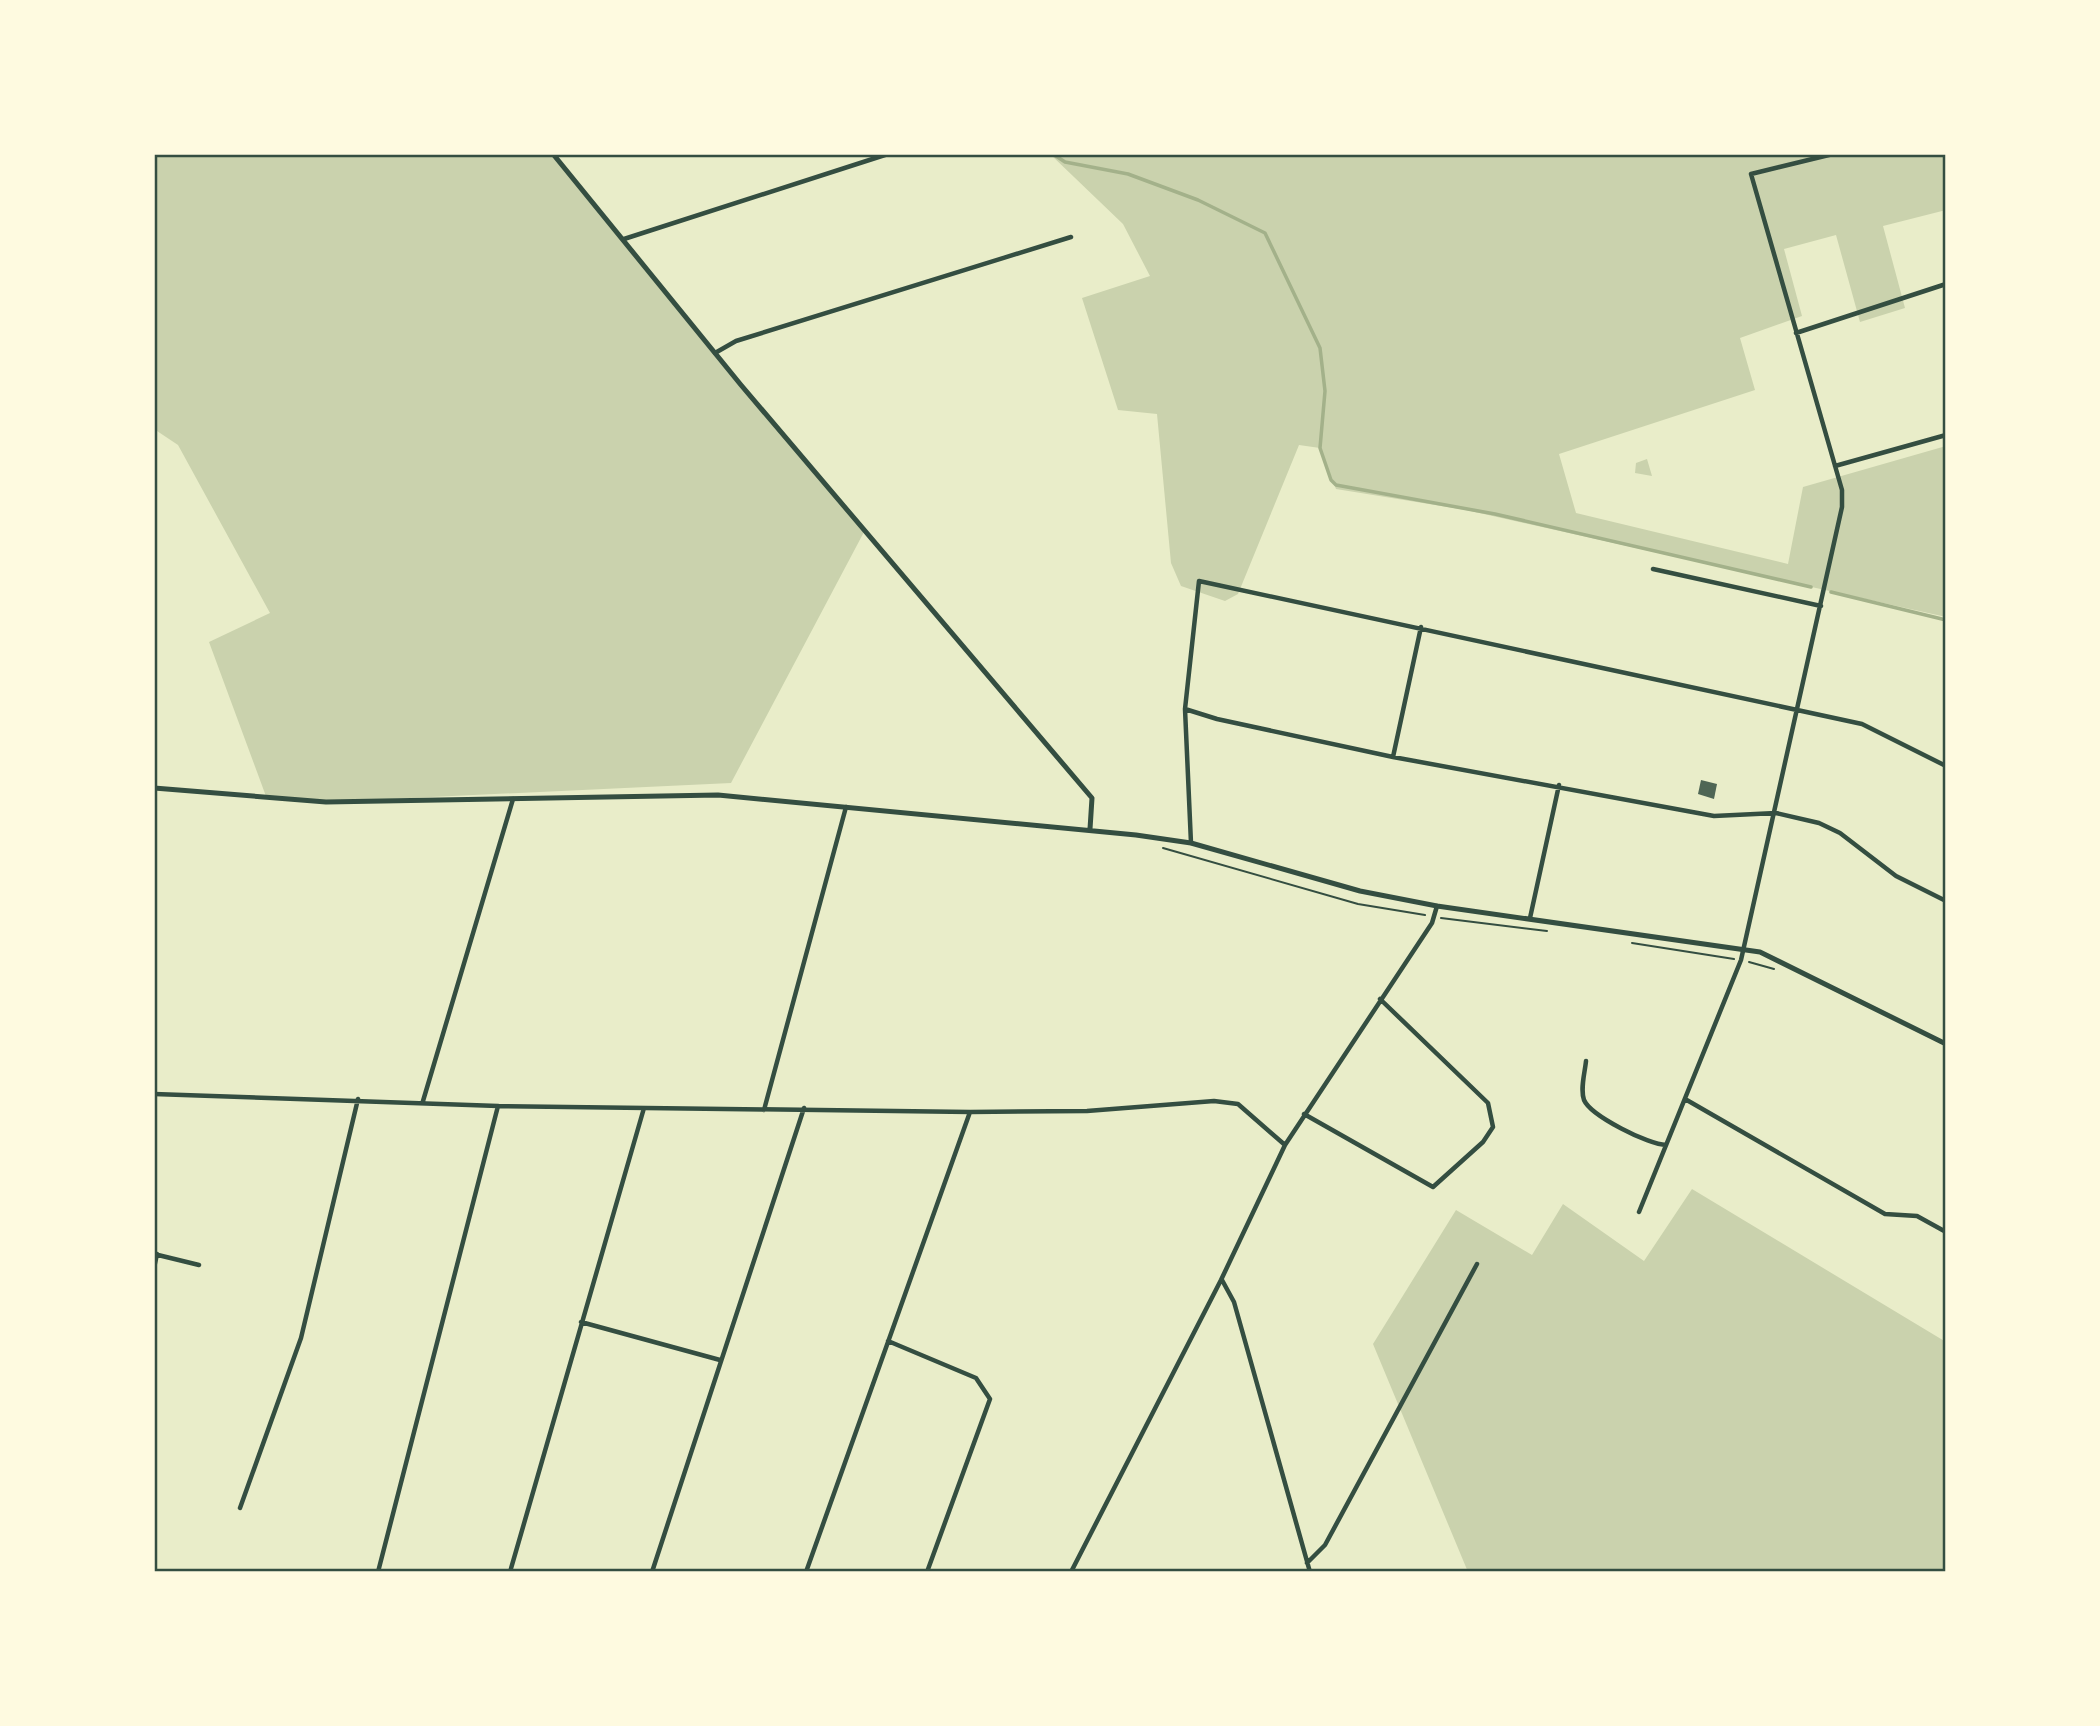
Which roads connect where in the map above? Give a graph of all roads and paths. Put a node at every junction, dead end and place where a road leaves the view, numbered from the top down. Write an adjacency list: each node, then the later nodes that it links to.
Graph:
1 (552, 154): 5 (street)
2 (888, 154): 5 (street)
3 (1833, 154): 7 (street)
4 (1071, 237): 8 (street)
5 (624, 239): 8 (street)
6 (1946, 284): 7 (street)
7 (1796, 333): 10 (street)
8 (715, 353): 23 (street)
9 (1946, 435): 10 (street)
10 (1835, 466): 12 (street)
11 (1653, 569): 12 (street)
12 (1821, 606): 15 (street)
13 (1421, 626): 14 (street); 15 (street); 16 (street)
14 (1185, 709): 16 (street); 24 (street)
15 (1799, 709): 17 (street); 22 (street)
16 (1393, 757): 18 (street)
17 (1946, 766)
18 (1559, 785): 22 (street); 29 (street)
19 (154, 788): 20 (street)
20 (513, 799): 21 (street); 41 (street)
21 (846, 807): 23 (street); 45 (street)
22 (1776, 813): 26 (street); 32 (street)
23 (1090, 829): 24 (street)
24 (1191, 843): 27 (street)
25 (1156, 847): 28 (path)
26 (1946, 901)
27 (1437, 906): 28 (street); 29 (street)
28 (1434, 917): 30 (path); 35 (street)
29 (1530, 918): 32 (street)
30 (1557, 932)
31 (1624, 942): 33 (path)
32 (1743, 948): 33 (street); 36 (street)
33 (1741, 960): 34 (path); 39 (street)
34 (1778, 970)
35 (1380, 999): 47 (street); 47 (street)
36 (1946, 1044)
37 (1586, 1061): 49 (street)
38 (154, 1094): 40 (street)
39 (1685, 1098): 49 (street); 51 (street)
40 (358, 1099): 41 (street); 60 (street)
41 (422, 1101): 42 (street)
42 (498, 1106): 43 (street); 62 (street)
43 (644, 1108): 45 (street); 57 (street)
44 (804, 1108): 45 (street); 46 (street); 59 (street)
45 (764, 1110)
46 (970, 1112): 48 (street); 58 (street)
47 (1304, 1114): 48 (street)
48 (1285, 1145): 56 (street)
49 (1666, 1145): 50 (street)
50 (1639, 1212)
51 (1946, 1232)
52 (156, 1254): 54 (street); 55 (street)
53 (1477, 1264): 61 (street)
54 (199, 1265)
55 (154, 1268)
56 (1221, 1279): 61 (street); 67 (street)
57 (581, 1322): 59 (street); 63 (street)
58 (888, 1341): 65 (street); 66 (street)
59 (720, 1360): 64 (street)
60 (240, 1508)
61 (1307, 1563): 68 (street)
62 (378, 1572)
63 (510, 1572)
64 (652, 1572)
65 (806, 1572)
66 (926, 1572)
67 (1071, 1572)
68 (1310, 1572)

